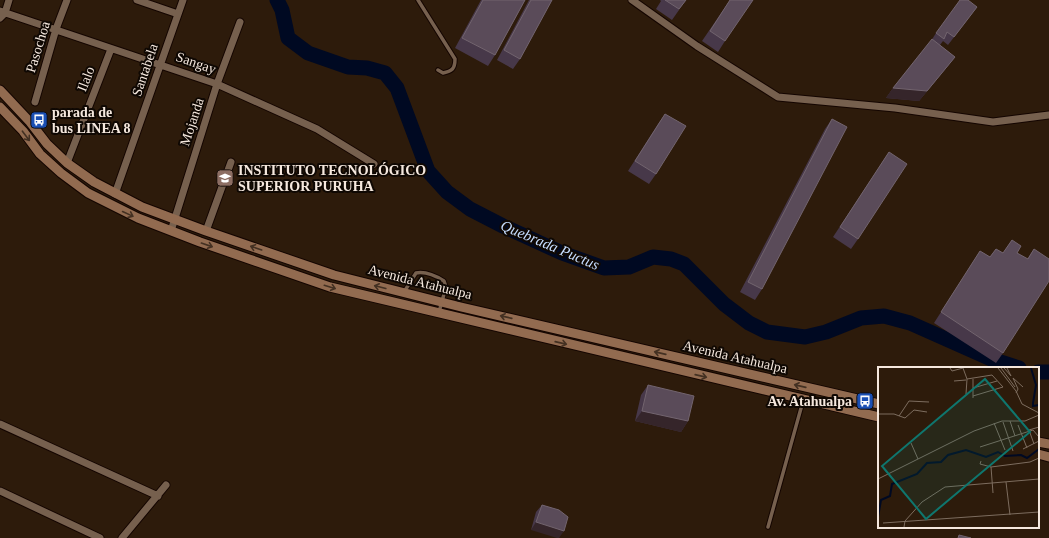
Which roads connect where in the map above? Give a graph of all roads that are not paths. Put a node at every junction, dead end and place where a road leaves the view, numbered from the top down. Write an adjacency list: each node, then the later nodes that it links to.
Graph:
1 (8, 0): 7 (street)
2 (67, 0): 10 (street, Pasochoa)
3 (137, 0): 8 (street)
4 (183, 0): 8 (street, Santabela)
5 (418, 0): 13 (lane)
6 (632, 0): 18 (street)
7 (2, 14): 10 (street, Sangay)
8 (178, 14): 12 (street, Santabela)
9 (240, 22): 14 (street, Mojanda)
10 (56, 29): 11 (street, Sangay); 16 (street, Pasochoa)
11 (111, 49): 12 (street, Sangay); 20 (street, Ilalo)
12 (160, 65): 14 (street, Sangay); 22 (street, Santabela)
13 (438, 70)
14 (217, 84): 21 (street, Sangay); 23 (street, Mojanda)
15 (0, 90): 20 (main road, Avenida Atahualpa)
16 (35, 102)
17 (0, 107): 24 (main road, Avenida Atahualpa, one-way to 24)
18 (1049, 115)
19 (231, 162): 25 (street)
20 (67, 163): 22 (main road, Avenida Atahualpa)
21 (374, 164)
22 (115, 194): 23 (main road, Avenida Atahualpa)
23 (175, 218): 24 (street, Mojanda); 25 (main road, Avenida Atahualpa)
24 (171, 231): 27 (main road, Avenida Atahualpa, one-way to 27)
25 (206, 231): 26 (main road, Avenida Atahualpa, one-way to 25)
26 (288, 260): 27 (main road); 28 (main road, Avenida Atahualpa, one-way to 26)
27 (284, 271): 30 (main road, Avenida Atahualpa, one-way to 30)
28 (400, 292): 29 (main road, Avenida Atahualpa); 29 (lane); 30 (main road)
29 (442, 302): 31 (lane); 32 (main road, Avenida Atahualpa, one-way to 29)
30 (393, 303): 31 (main road, Avenida Atahualpa)
31 (439, 314): 33 (main road, Avenida Atahualpa)
32 (526, 322): 33 (main road); 34 (main road, Avenida Atahualpa)
33 (523, 334): 35 (main road, Avenida Atahualpa, one-way to 35)
34 (638, 348): 35 (main road); 37 (main road, Avenida Atahualpa, one-way to 34)
35 (636, 360): 36 (main road, Avenida Atahualpa, one-way to 36)
36 (804, 400): 39 (main road, Avenida Atahualpa); 49 (lane)
37 (860, 400): 38 (main road, Avenida Atahualpa); 39 (main road)
38 (878, 404)
39 (857, 412): 40 (main road, Avenida Atahualpa)
40 (878, 417)
41 (0, 424): 48 (street)
42 (1039, 442): 43 (main road)
43 (1049, 444)
44 (1039, 454): 45 (main road)
45 (1049, 457)
46 (166, 485): 48 (street)
47 (0, 491): 50 (street)
48 (158, 496): 51 (street)
49 (768, 527)
50 (100, 538)
51 (122, 538)

